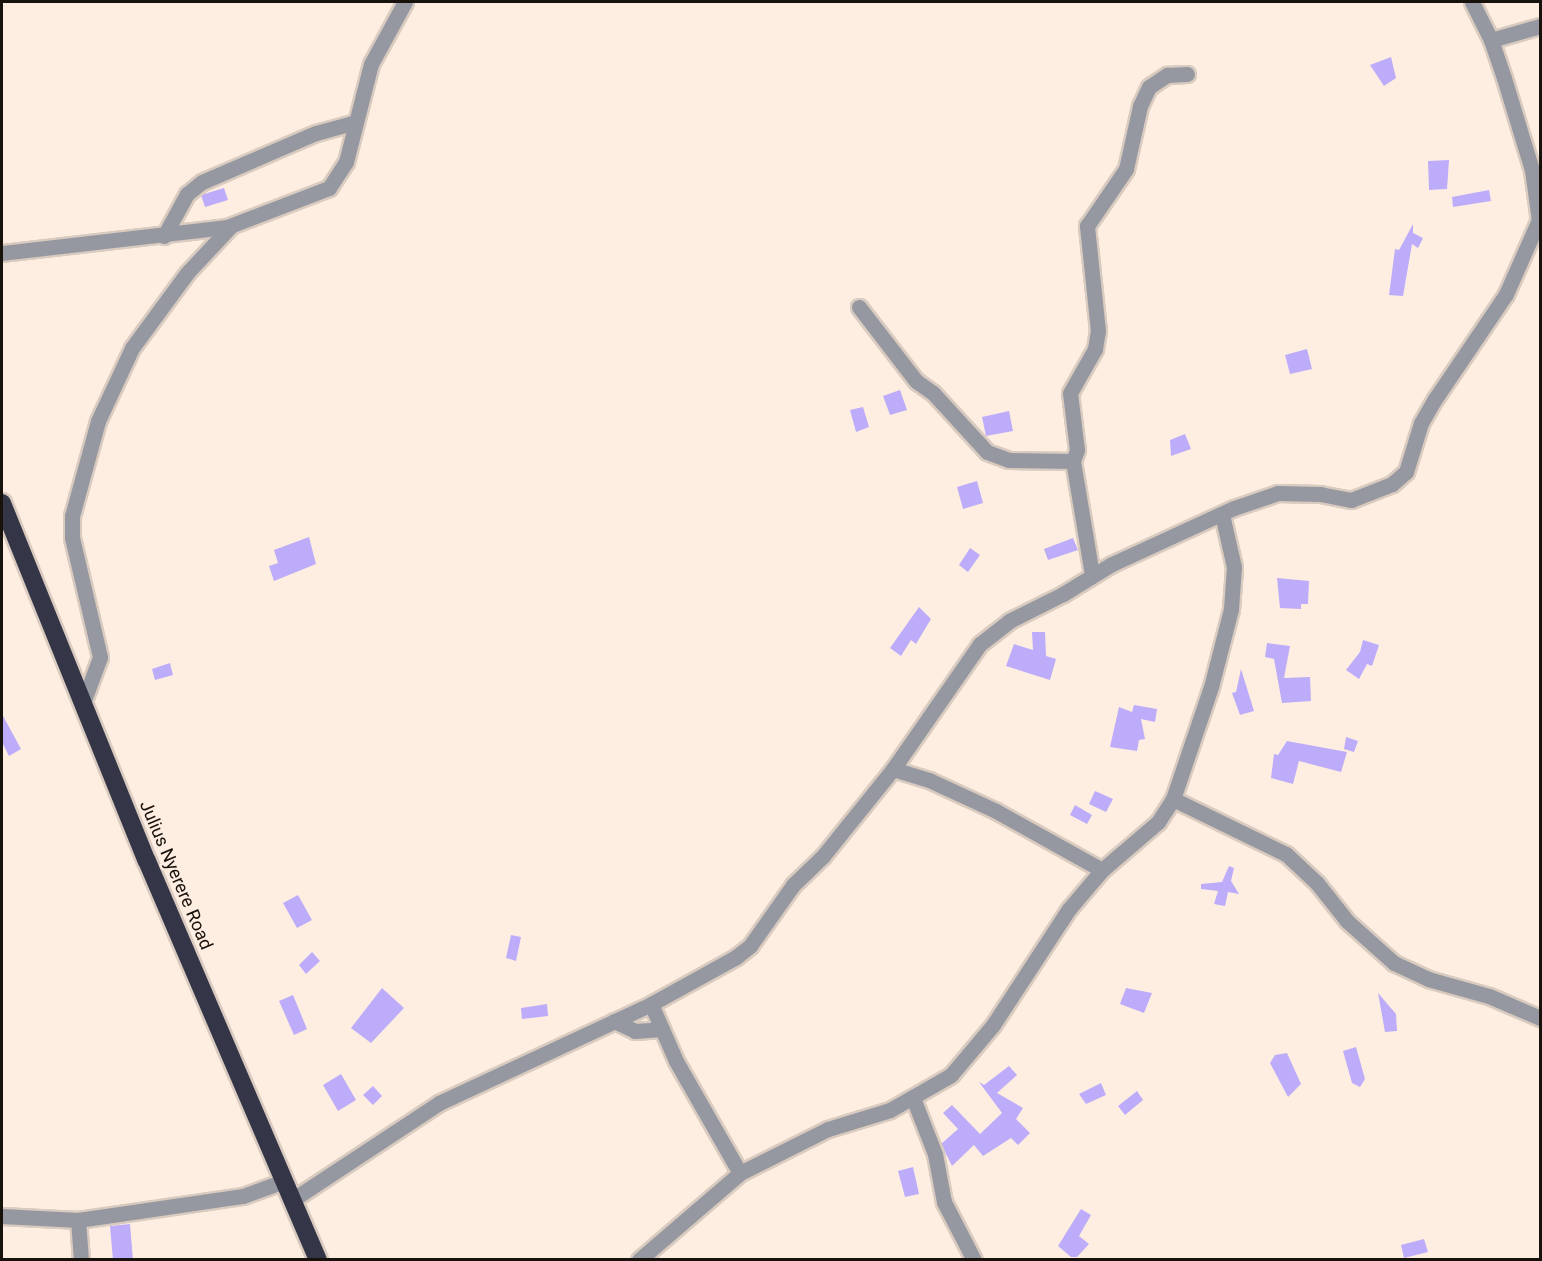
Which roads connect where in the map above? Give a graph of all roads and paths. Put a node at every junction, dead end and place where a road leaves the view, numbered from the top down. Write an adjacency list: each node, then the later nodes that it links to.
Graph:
1 (405, 2): 6 (street)
2 (1472, 2): 4 (street)
3 (1540, 26): 4 (street)
4 (1491, 39): 7 (street)
5 (1187, 74): 12 (street)
6 (356, 122): 8 (street); 9 (street)
7 (1540, 226): 14 (street)
8 (230, 227): 9 (street); 16 (street)
9 (164, 236): 10 (street)
10 (2, 253)
11 (859, 307): 12 (street)
12 (1073, 461): 15 (street)
13 (2, 503): 16 (highway, Julius Nyerere Road)
14 (1222, 514): 15 (street); 18 (street)
15 (1092, 575): 17 (street)
16 (83, 703): 26 (highway, Julius Nyerere Road)
17 (893, 769): 19 (street); 20 (street)
18 (1173, 800): 19 (street); 21 (street)
19 (1102, 870): 24 (street)
20 (651, 1004): 22 (street); 23 (street)
21 (1540, 1018)
22 (614, 1021): 23 (street); 27 (street)
23 (662, 1029): 25 (street)
24 (914, 1098): 25 (street); 33 (street)
25 (740, 1173): 32 (street)
26 (284, 1181): 27 (highway, Julius Nyerere Road); 29 (street)
27 (292, 1200): 31 (highway, Julius Nyerere Road)
28 (2, 1216): 29 (street)
29 (78, 1220): 30 (street)
30 (81, 1260)
31 (318, 1260)
32 (639, 1260)
33 (974, 1260)

